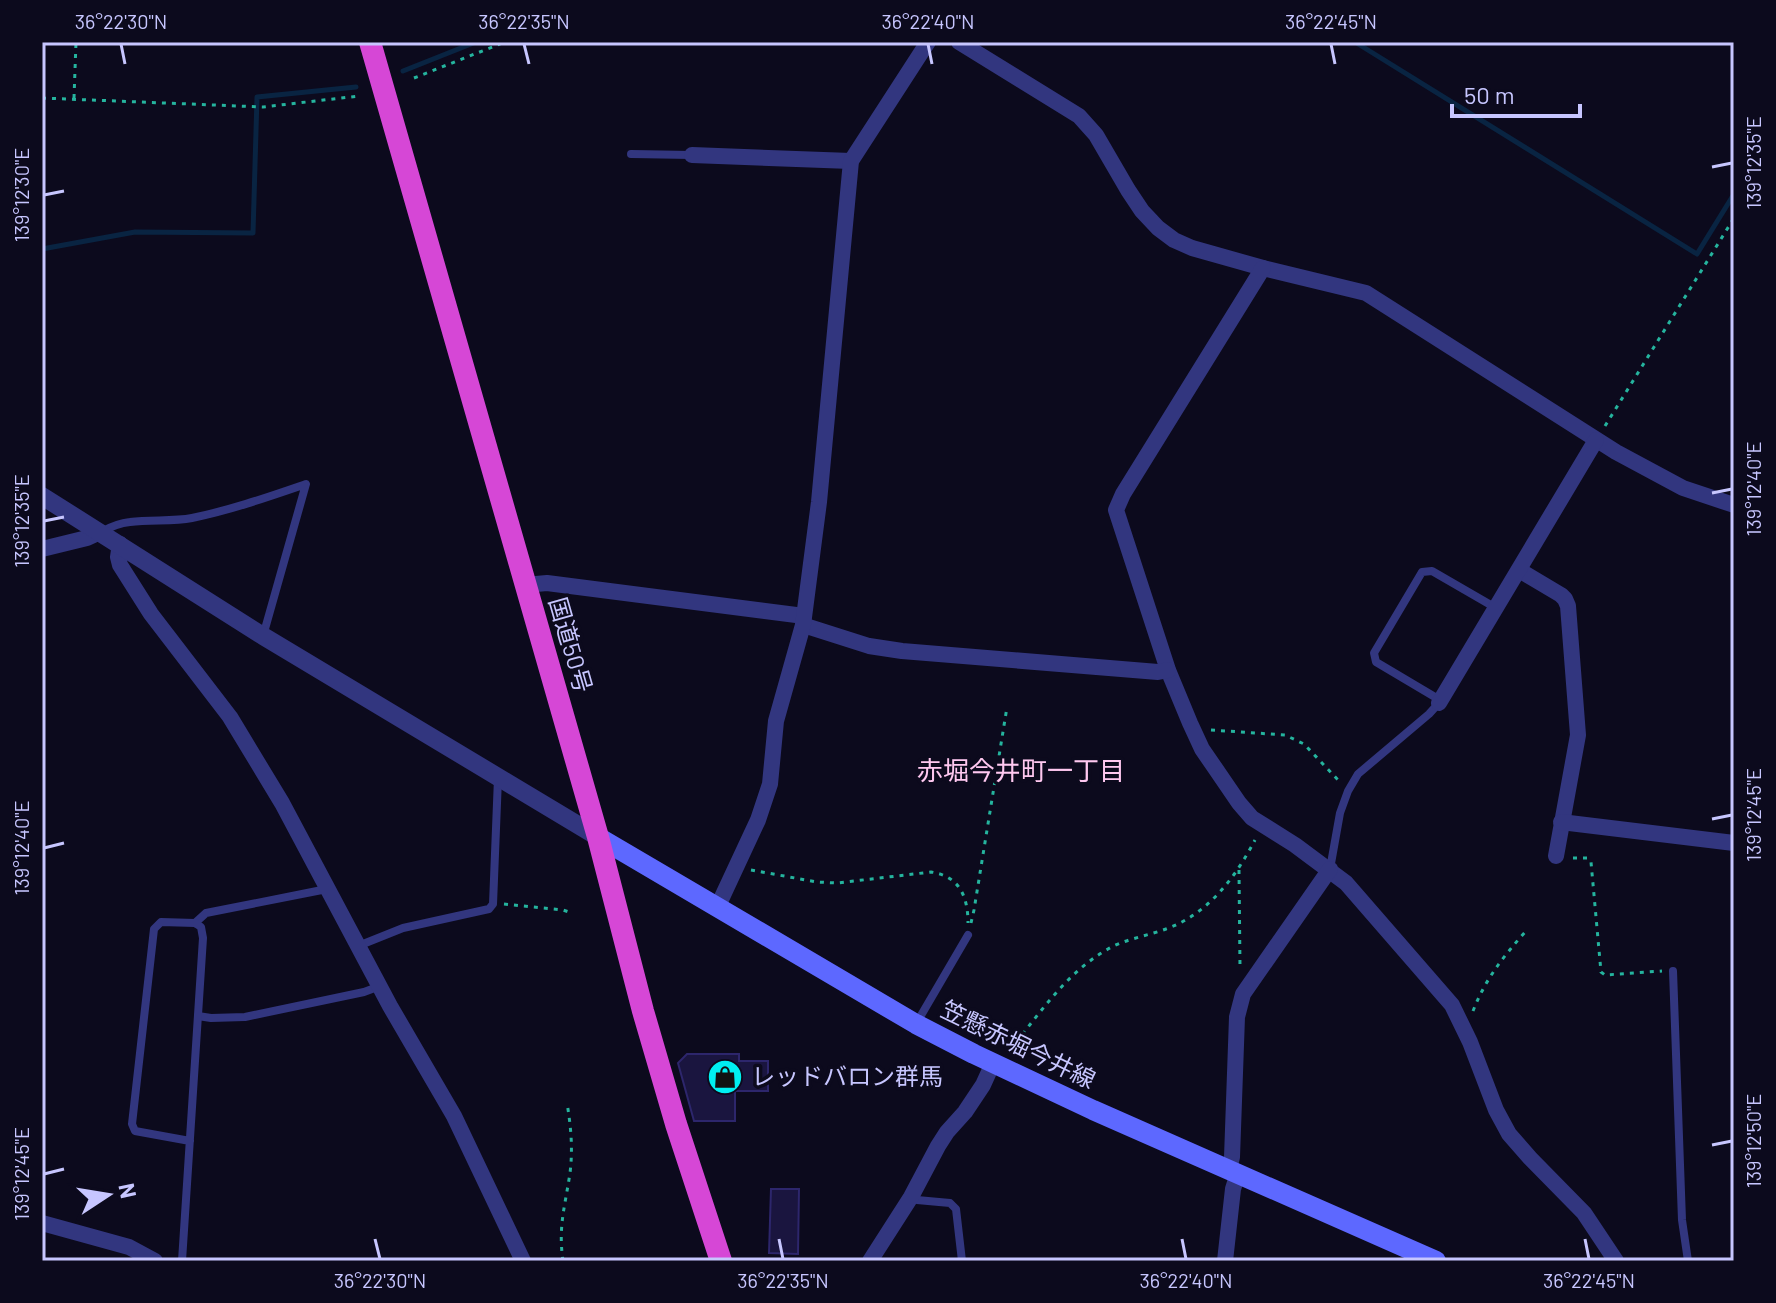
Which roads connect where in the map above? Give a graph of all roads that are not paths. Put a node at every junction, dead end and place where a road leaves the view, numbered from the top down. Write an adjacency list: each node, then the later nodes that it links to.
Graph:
1 (370, 42): 15 (highway, 国道50号)
2 (928, 42): 6 (street)
3 (959, 42): 7 (street)
4 (631, 154): 5 (lane)
5 (692, 155): 6 (street)
6 (851, 161): 17 (street)
7 (1263, 268): 8 (street); 19 (street)
8 (1596, 440): 10 (street); 14 (street)
9 (42, 496): 11 (street)
10 (1734, 505)
11 (100, 532): 12 (street); 13 (street); 18 (lane)
12 (120, 544): 18 (street); 27 (street)
13 (42, 549)
14 (1519, 570): 16 (street); 22 (street)
15 (526, 587): 17 (street); 23 (highway, 国道50号)
16 (1496, 608): 20 (street); 20 (lane)
17 (803, 621): 19 (street); 28 (street)
18 (263, 636): 21 (street)
19 (1168, 670): 26 (street)
20 (1440, 702): 26 (lane)
21 (498, 777): 23 (street); 31 (lane)
22 (1561, 822): 24 (street); 25 (street)
23 (598, 837): 28 (main road, 笠懸赤堀今井線); 44 (highway, 国道50号)
24 (1734, 843)
25 (1556, 856)
26 (1330, 869): 38 (street); 49 (street)
27 (328, 889): 29 (lane); 31 (street)
28 (717, 908): 35 (main road, 笠懸赤堀今井線)
29 (195, 923): 34 (lane); 37 (lane)
30 (968, 935): 35 (lane)
31 (358, 946): 33 (street)
32 (1673, 971): 50 (lane)
33 (380, 986): 34 (lane); 43 (street)
34 (198, 1016): 37 (lane)
35 (916, 1024): 36 (main road, 笠懸赤堀今井線)
36 (996, 1065): 38 (main road, 笠懸赤堀今井線); 39 (street)
37 (190, 1141): 42 (lane)
38 (1234, 1172): 47 (street); 48 (main road, 笠懸赤堀今井線)
39 (911, 1197): 45 (street); 46 (lane)
40 (42, 1223): 41 (street)
41 (155, 1261)
42 (182, 1261)
43 (523, 1261)
44 (721, 1261)
45 (870, 1261)
46 (962, 1261)
47 (1225, 1261)
48 (1436, 1261)
49 (1616, 1261)
50 (1688, 1261)

